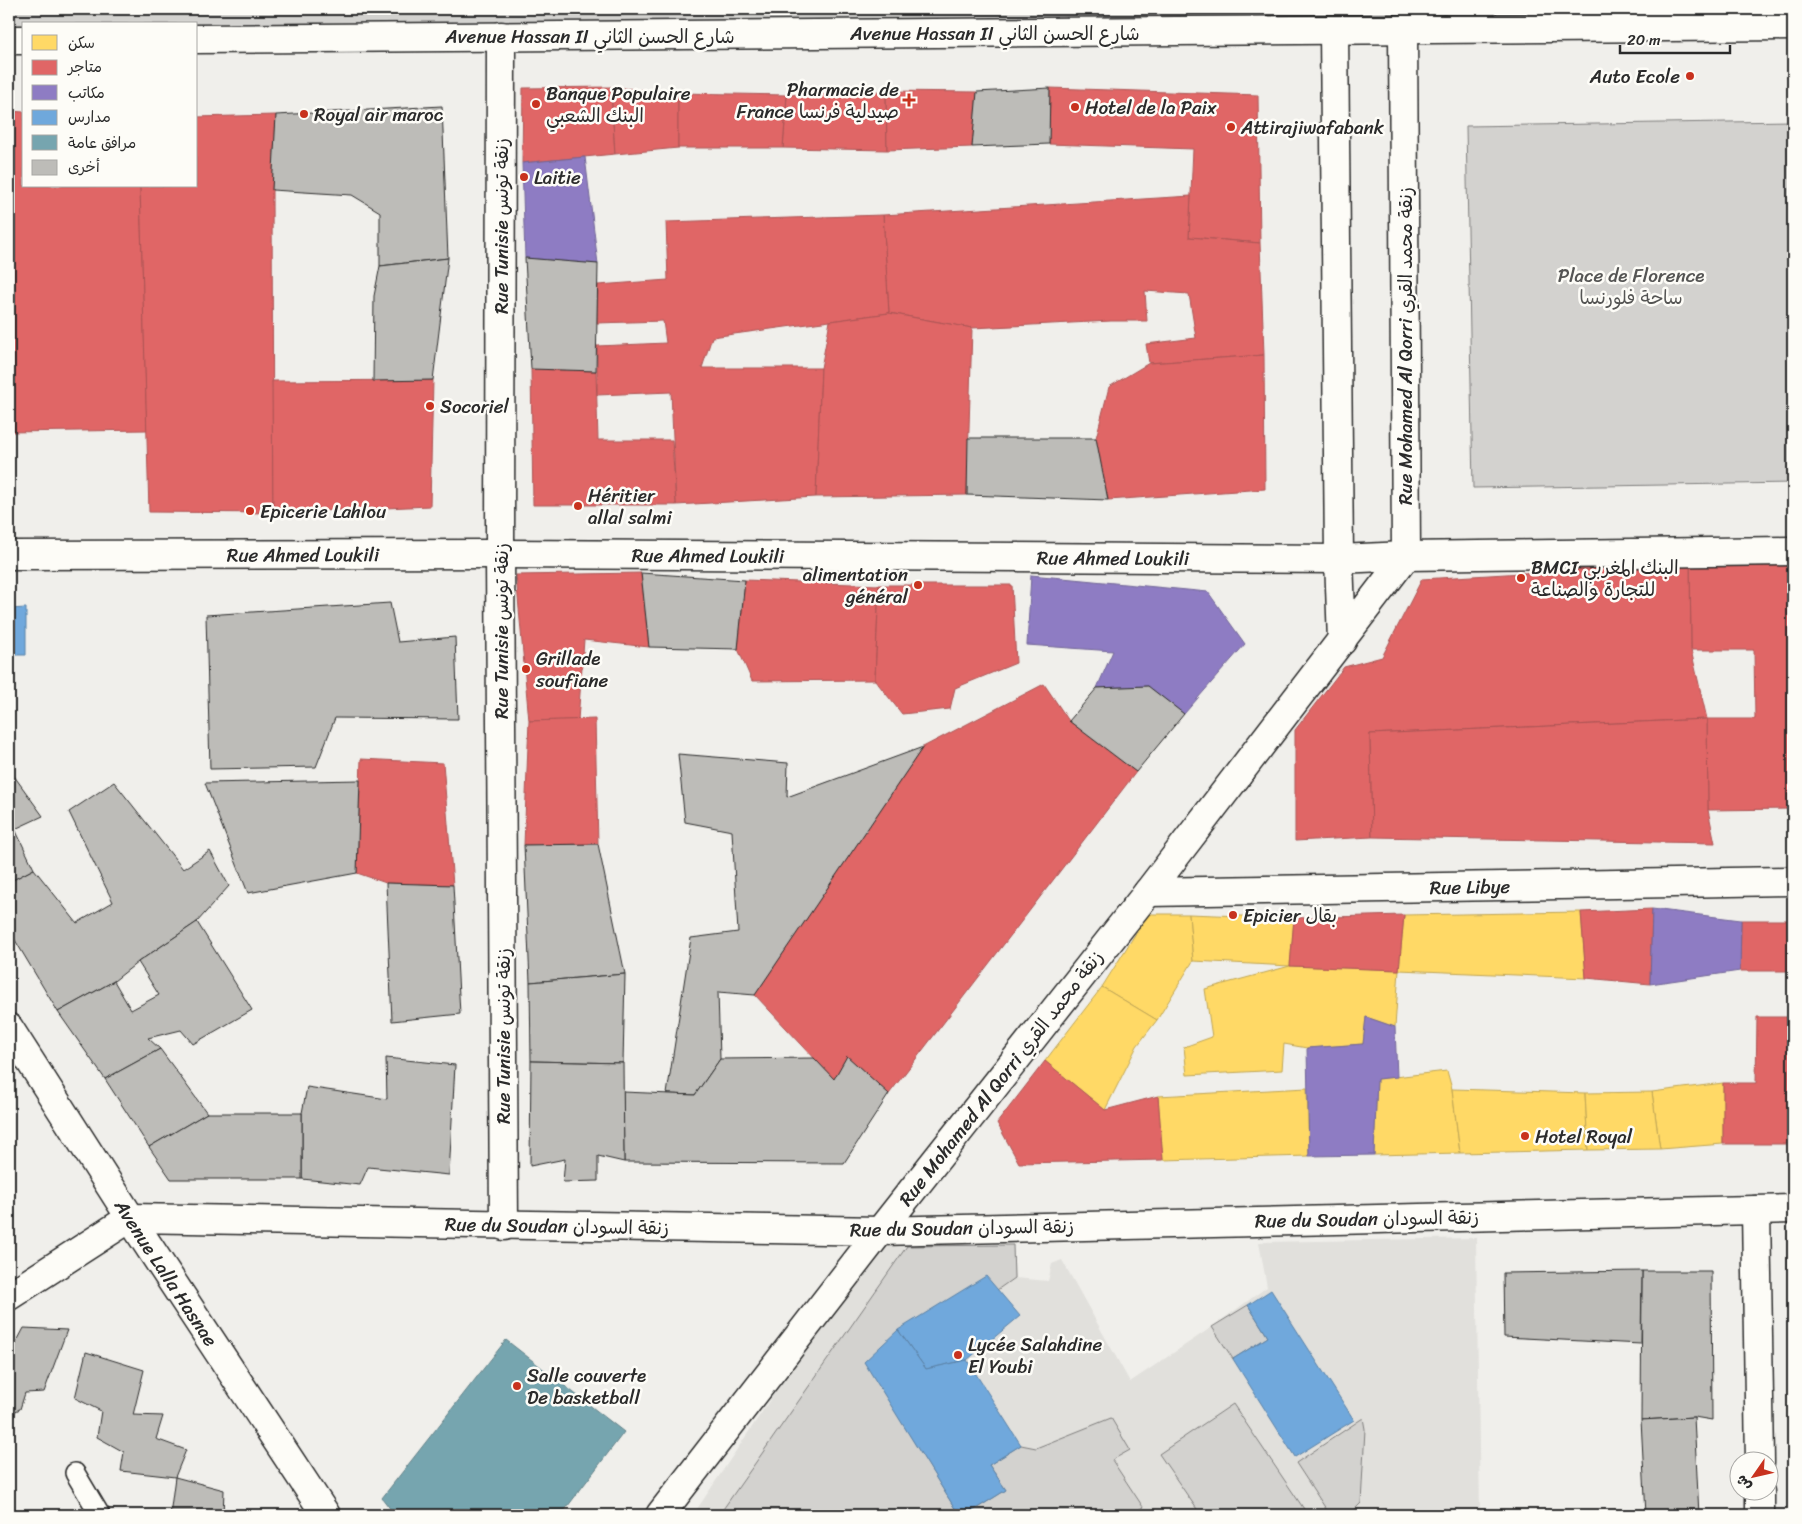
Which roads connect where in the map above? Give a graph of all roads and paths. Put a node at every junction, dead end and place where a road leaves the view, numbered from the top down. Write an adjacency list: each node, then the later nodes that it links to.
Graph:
1 (1793, 26): 2 (street, Avenue Hassan II شارع الحسن الثاني)
2 (1403, 29): 3 (street, Avenue Hassan II شارع الحسن الثاني); 11 (street, Rue Mohamed Al Qorri زنقة محمد القري)
3 (1334, 30): 4 (street, Avenue Hassan II شارع الحسن الثاني); 12 (street)
4 (501, 36): 5 (street, Avenue Hassan II شارع الحسن الثاني); 9 (street, Rue Tunisie زنقة تونس)
5 (198, 39)
6 (9, 40): 7 (street)
7 (22, 40)
8 (1793, 551): 11 (street, Rue Ahmed Loukili)
9 (500, 554): 10 (street, Rue Ahmed Loukili); 12 (street, Rue Ahmed Loukili); 20 (street, Rue Tunisie زنقة تونس)
10 (9, 555)
11 (1406, 556): 12 (street, Rue Ahmed Loukili); 13 (street, Rue Mohamed Al Qorri زنقة محمد القري)
12 (1339, 559): 13 (street)
13 (1342, 641): 15 (street, Rue Mohamed Al Qorri زنقة محمد القري)
14 (1793, 881): 15 (street, Rue Libye)
15 (1148, 892): 21 (street, Rue Mohamed Al Qorri زنقة محمد القري)
16 (9, 1028): 19 (street, Avenue Lalla Hasnae)
17 (1793, 1209): 18 (street, Rue du Soudan زنقة السودان)
18 (1756, 1210): 21 (street, Rue du Soudan زنقة السودان); 23 (street)
19 (130, 1218): 20 (street, Rue du Soudan زنقة السودان); 22 (street); 27 (street, Avenue Lalla Hasnae)
20 (504, 1226): 21 (street, Rue du Soudan زنقة السودان)
21 (880, 1231): 28 (street, Rue Mohamed Al Qorri زنقة محمد القري)
22 (9, 1296)
23 (1760, 1452)
24 (75, 1473): 26 (lane)
25 (1760, 1502): 29 (street)
26 (100, 1515)
27 (326, 1515)
28 (660, 1515)
29 (1760, 1515)

